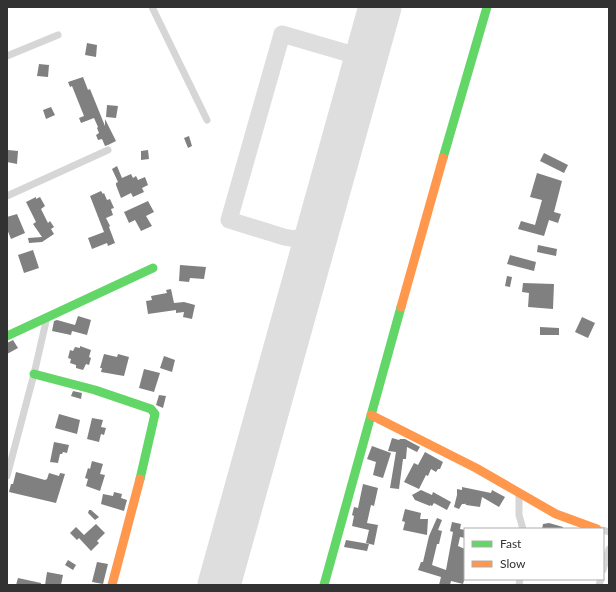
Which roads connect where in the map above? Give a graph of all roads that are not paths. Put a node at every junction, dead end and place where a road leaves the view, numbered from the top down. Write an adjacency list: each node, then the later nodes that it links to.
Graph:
1 (152, 7): 5 (street)
2 (487, 7): 12 (street)
3 (58, 35): 4 (street)
4 (7, 56)
5 (207, 120)
6 (108, 150): 7 (street)
7 (7, 196)
8 (153, 268): 9 (street)
9 (46, 317): 10 (street); 11 (street)
10 (7, 336)
11 (34, 374): 13 (street); 19 (street)
12 (371, 415): 14 (street); 20 (street)
13 (7, 476)
14 (519, 493): 15 (street); 16 (street)
15 (523, 528)
16 (594, 528)
17 (609, 549): 18 (street)
18 (604, 566)
19 (112, 585)
20 (324, 585)

